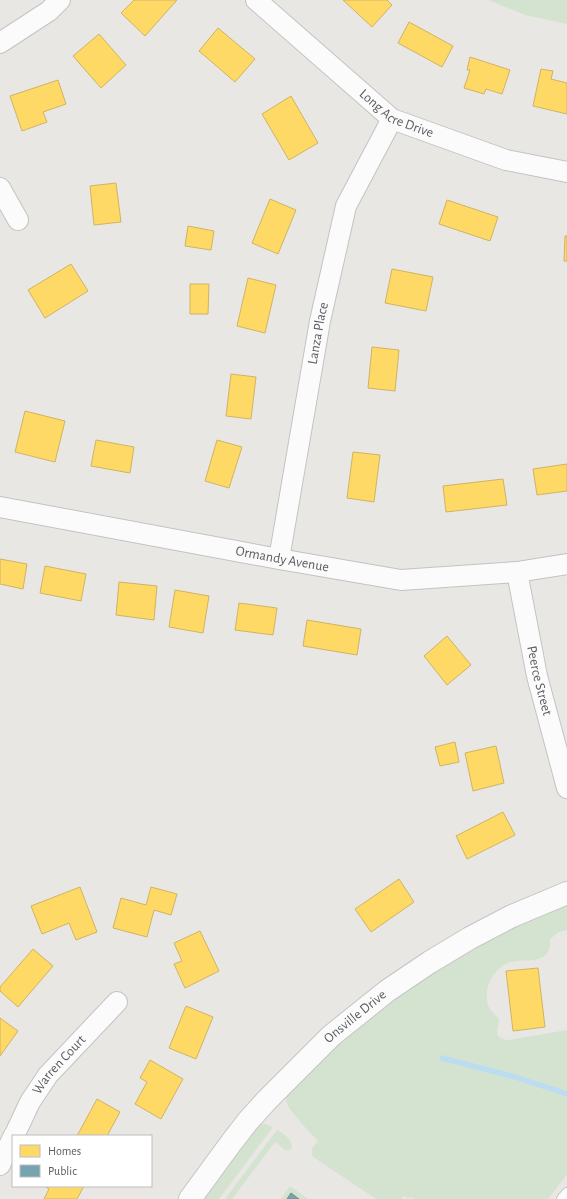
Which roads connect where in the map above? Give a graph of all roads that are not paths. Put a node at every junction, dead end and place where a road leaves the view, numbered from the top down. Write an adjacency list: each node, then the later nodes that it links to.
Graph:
1 (60, 0): 3 (street)
2 (256, 0): 4 (street, Long Acre Drive)
3 (0, 43)
4 (392, 120): 5 (street, Long Acre Drive); 9 (street, Lanza Place)
5 (567, 172)
6 (0, 188): 7 (street)
7 (18, 220)
8 (0, 507): 9 (street, Ormandy Avenue)
9 (279, 559): 11 (street, Ormandy Avenue)
10 (567, 564): 11 (street, Ormandy Avenue)
11 (517, 572): 12 (street, Peerce Street)
12 (567, 788)
13 (567, 893): 19 (street, Onsville Drive)
14 (117, 1002): 15 (street, Warren Court)
15 (14, 1135)
16 (12, 1139): 17 (street, Warren Court)
17 (0, 1165)
18 (567, 1193): 20 (lane)
19 (190, 1199)
20 (562, 1199)

